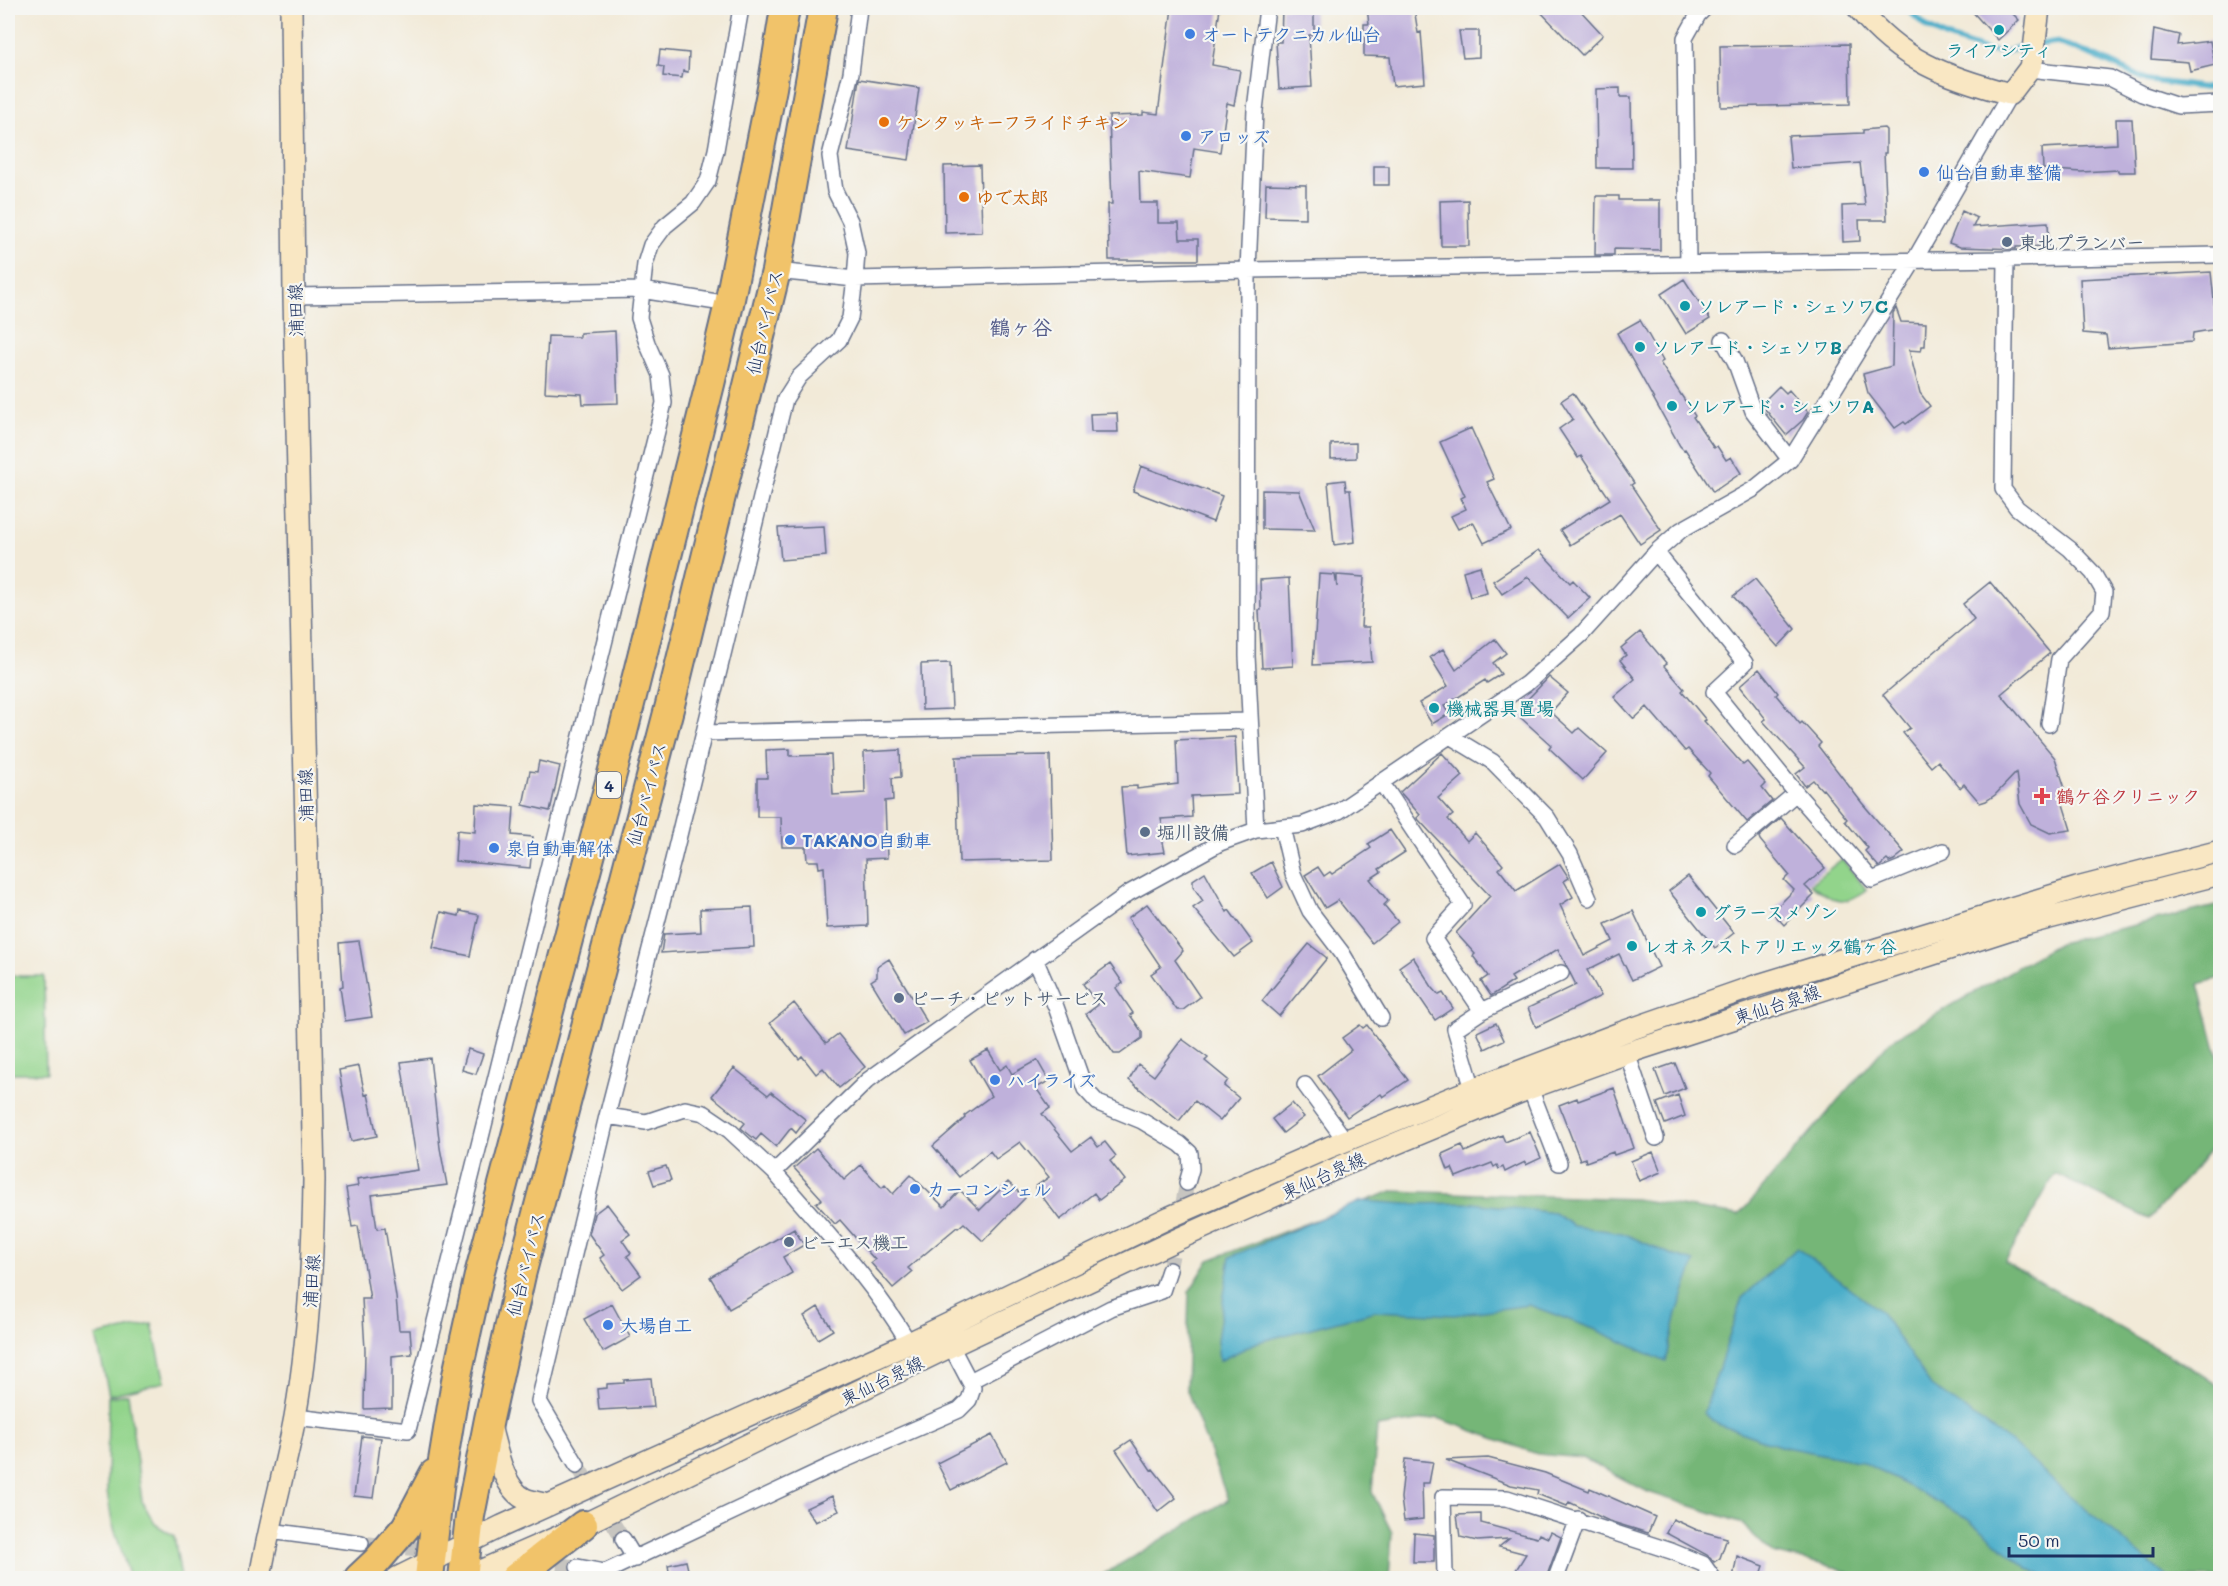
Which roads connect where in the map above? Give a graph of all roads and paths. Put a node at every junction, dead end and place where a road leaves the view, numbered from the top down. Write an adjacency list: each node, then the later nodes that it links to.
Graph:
1 (291, 8): 21 (street, 浦田線)
2 (741, 8): 20 (street)
3 (785, 8): 22 (highway, 4)
4 (823, 8): 18 (highway, 仙台バイパス / 4)
5 (859, 8): 19 (street)
6 (1267, 8): 17 (street)
7 (1705, 8): 16 (street)
8 (1858, 8): 11 (street)
9 (2038, 8): 10 (street)
10 (2031, 64): 11 (street); 12 (street)
11 (2010, 94): 14 (street)
12 (2220, 104)
13 (2220, 255): 15 (street)
14 (1915, 259): 15 (street); 16 (street); 24 (street)
15 (2006, 259): 27 (street)
16 (1688, 263): 17 (street)
17 (1248, 270): 19 (street); 26 (street)
18 (776, 271): 19 (street); 58 (highway, 仙台バイパス / 4)
19 (855, 279): 28 (street)
20 (641, 290): 21 (street); 22 (street); 57 (street)
21 (294, 296): 57 (street, 浦田線)
22 (729, 304): 59 (highway, 4)
23 (1724, 340): 24 (street)
24 (1790, 460): 25 (street)
25 (1656, 552): 29 (street); 31 (street)
26 (1250, 721): 28 (street); 33 (street)
27 (2049, 724)
28 (704, 733): 47 (street)
29 (1450, 736): 30 (street); 38 (street)
30 (1381, 782): 32 (street); 41 (street)
31 (1796, 793): 34 (street); 35 (street)
32 (1282, 827): 33 (street); 42 (street)
33 (1256, 830): 39 (street)
34 (1735, 845)
35 (1943, 851)
36 (2220, 851): 46 (street)
37 (2220, 874): 43 (street, 東仙台泉線)
38 (1590, 898)
39 (1035, 959): 51 (street); 52 (street)
40 (1561, 974): 41 (street)
41 (1482, 1011): 46 (street)
42 (1381, 1018)
43 (1627, 1053): 45 (street, 東仙台泉線); 48 (street)
44 (1305, 1085): 49 (street)
45 (1530, 1088): 50 (street); 55 (street, 東仙台泉線)
46 (1473, 1089): 49 (street)
47 (607, 1116): 51 (street); 60 (street)
48 (1656, 1138)
49 (1345, 1140): 54 (street)
50 (1559, 1163)
51 (774, 1172): 54 (street)
52 (1187, 1183)
53 (1169, 1270): 56 (street)
54 (909, 1343): 61 (street)
55 (951, 1346): 56 (street); 63 (street, 東仙台泉線)
56 (970, 1381): 68 (street)
57 (295, 1417): 64 (street, 浦田線)
58 (489, 1419): 61 (street); 67 (highway, 仙台バイパス / 4)
59 (444, 1455): 70 (highway, 4); 72 (highway)
60 (577, 1466)
61 (549, 1505): 67 (street)
62 (1578, 1519): 76 (street); 77 (street); 78 (street)
63 (582, 1525): 74 (street, 東仙台泉線); 75 (highway)
64 (270, 1531): 66 (street); 71 (street, 浦田線)
65 (622, 1539): 68 (street)
66 (362, 1543)
67 (467, 1544): 70 (street); 74 (highway, 仙台バイパス / 4)
68 (635, 1558): 69 (street)
69 (578, 1568)
70 (430, 1570): 73 (street)
71 (260, 1578)
72 (359, 1578)
73 (397, 1578)
74 (464, 1578)
75 (515, 1578)
76 (1449, 1578)
77 (1556, 1578)
78 (1713, 1578)

